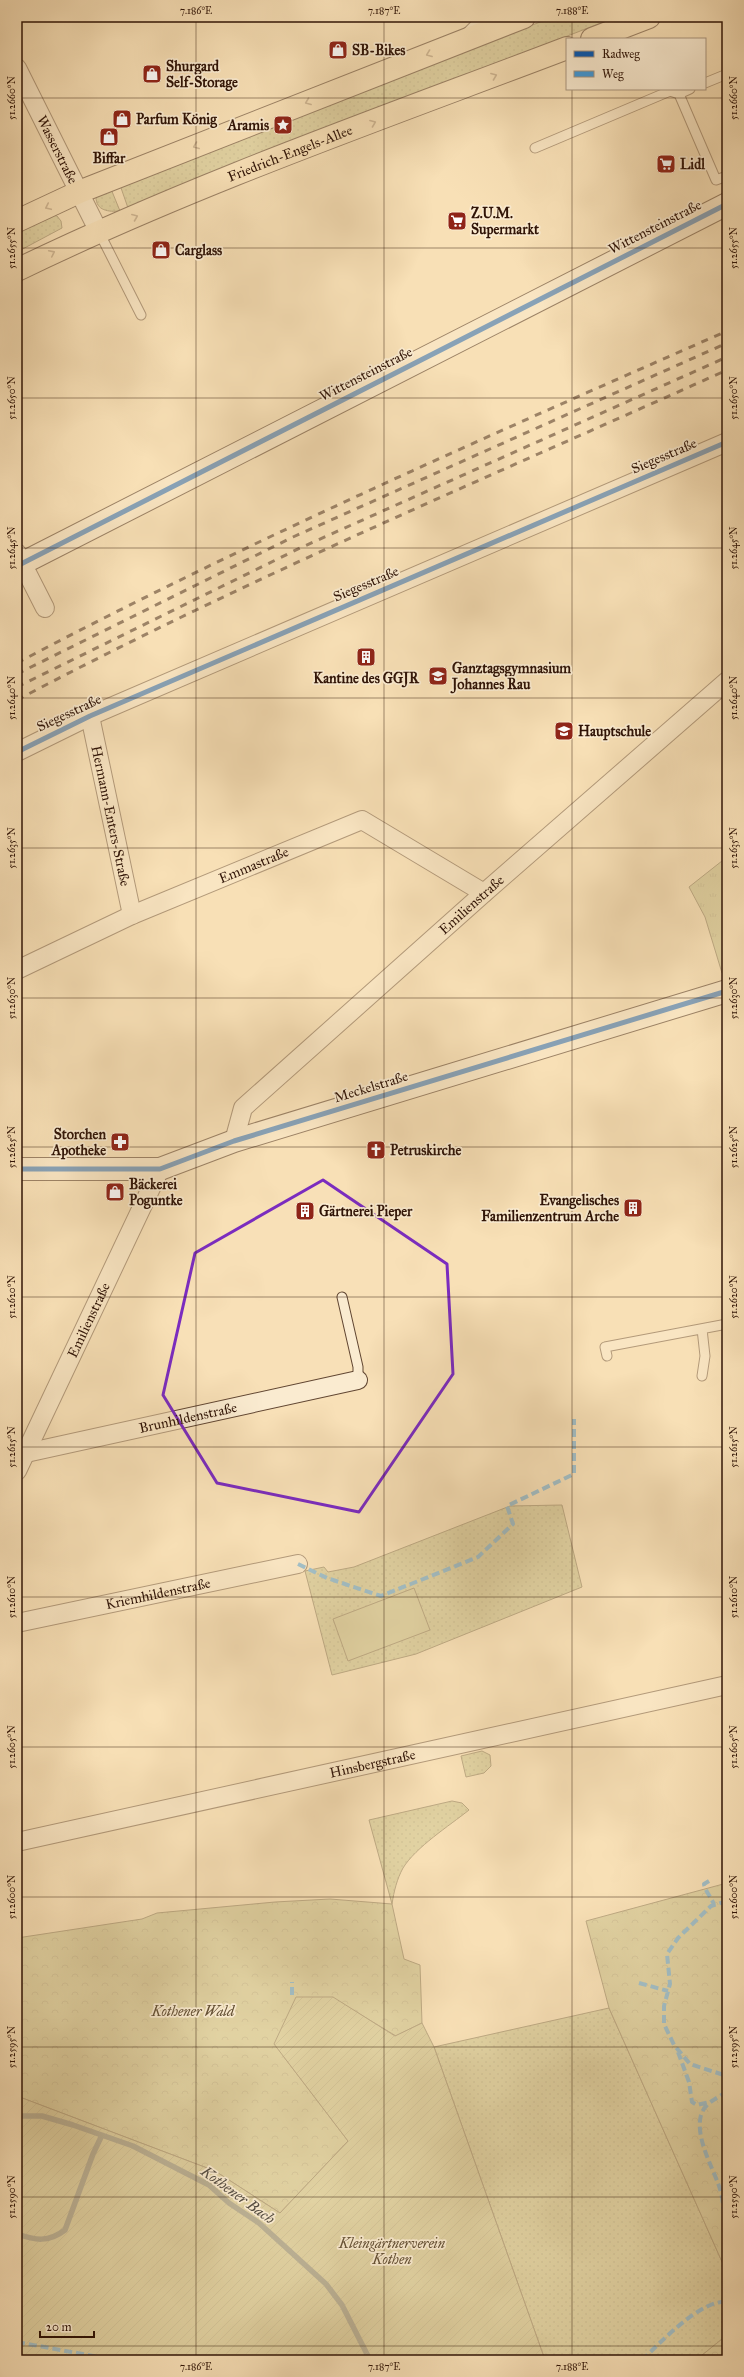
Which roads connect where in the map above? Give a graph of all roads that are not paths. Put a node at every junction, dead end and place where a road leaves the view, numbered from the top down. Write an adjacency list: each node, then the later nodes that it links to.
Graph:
1 (489, 17): 5 (street)
2 (524, 17): 5 (main road)
3 (649, 17): 4 (main road)
4 (595, 38)
5 (465, 40): 14 (main road, one-way to 14)
6 (566, 48): 17 (main road, Friedrich-Engels-Allee, one-way to 6)
7 (17, 68): 14 (street, Wasserstraße)
8 (727, 74): 9 (lane)
9 (706, 83)
10 (688, 90): 11 (lane)
11 (679, 94): 12 (lane); 13 (lane)
12 (536, 148)
13 (727, 176)
14 (79, 192): 16 (main road, one-way to 16); 17 (street, Wasserstraße)
15 (727, 204): 21 (street, Wittensteinstraße)
16 (17, 221)
17 (99, 232): 18 (main road, Friedrich-Engels-Allee, one-way to 17); 19 (lane)
18 (17, 270)
19 (141, 314)
20 (727, 442): 24 (street, Siegesstraße)
21 (19, 561): 22 (street)
22 (45, 608)
23 (727, 681): 26 (street, Emilienstraße)
24 (90, 716): 25 (street, Siegesstraße); 27 (street, Hermann-Enters-Straße)
25 (17, 752)
26 (484, 893): 27 (street, Emmastraße); 30 (street, Emilienstraße)
27 (132, 915): 28 (street, Emmastraße)
28 (17, 970)
29 (727, 991): 30 (street, Meckelstraße)
30 (234, 1142): 32 (street, Meckelstraße)
31 (17, 1169): 32 (street, Meckelstraße)
32 (160, 1169): 39 (street, Emilienstraße)
33 (342, 1297): 38 (lane)
34 (727, 1324): 35 (lane)
35 (702, 1329): 36 (lane); 37 (lane)
36 (607, 1356)
37 (702, 1376)
38 (358, 1380): 39 (street, Brunhildenstraße)
39 (21, 1454): 40 (street, Emilienstraße)
40 (17, 1471)
41 (298, 1564): 42 (street, Kriemhildenstraße)
42 (17, 1623)
43 (727, 1685): 44 (street, Hinsbergstraße)
44 (17, 1842)

